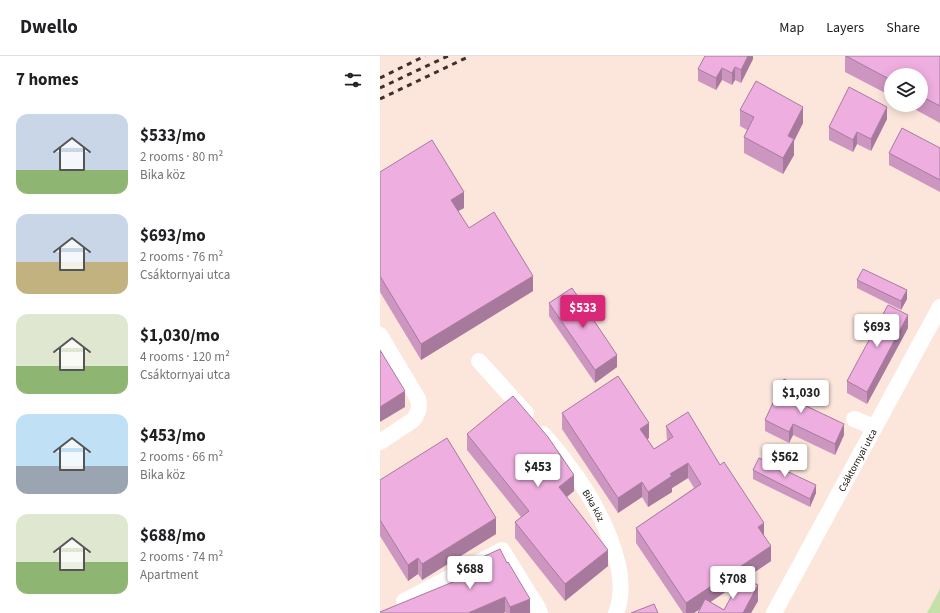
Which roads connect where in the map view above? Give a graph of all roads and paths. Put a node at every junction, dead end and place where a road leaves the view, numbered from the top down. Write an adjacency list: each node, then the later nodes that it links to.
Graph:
1 (940, 307): 5 (street, Csáktornyai utca)
2 (380, 335): 6 (street)
3 (479, 361): 9 (street, Bika köz)
4 (854, 419): 5 (street)
5 (874, 427): 10 (street, Csáktornyai utca)
6 (380, 442)
7 (404, 601): 8 (street)
8 (540, 613)
9 (616, 613)
10 (774, 613)

